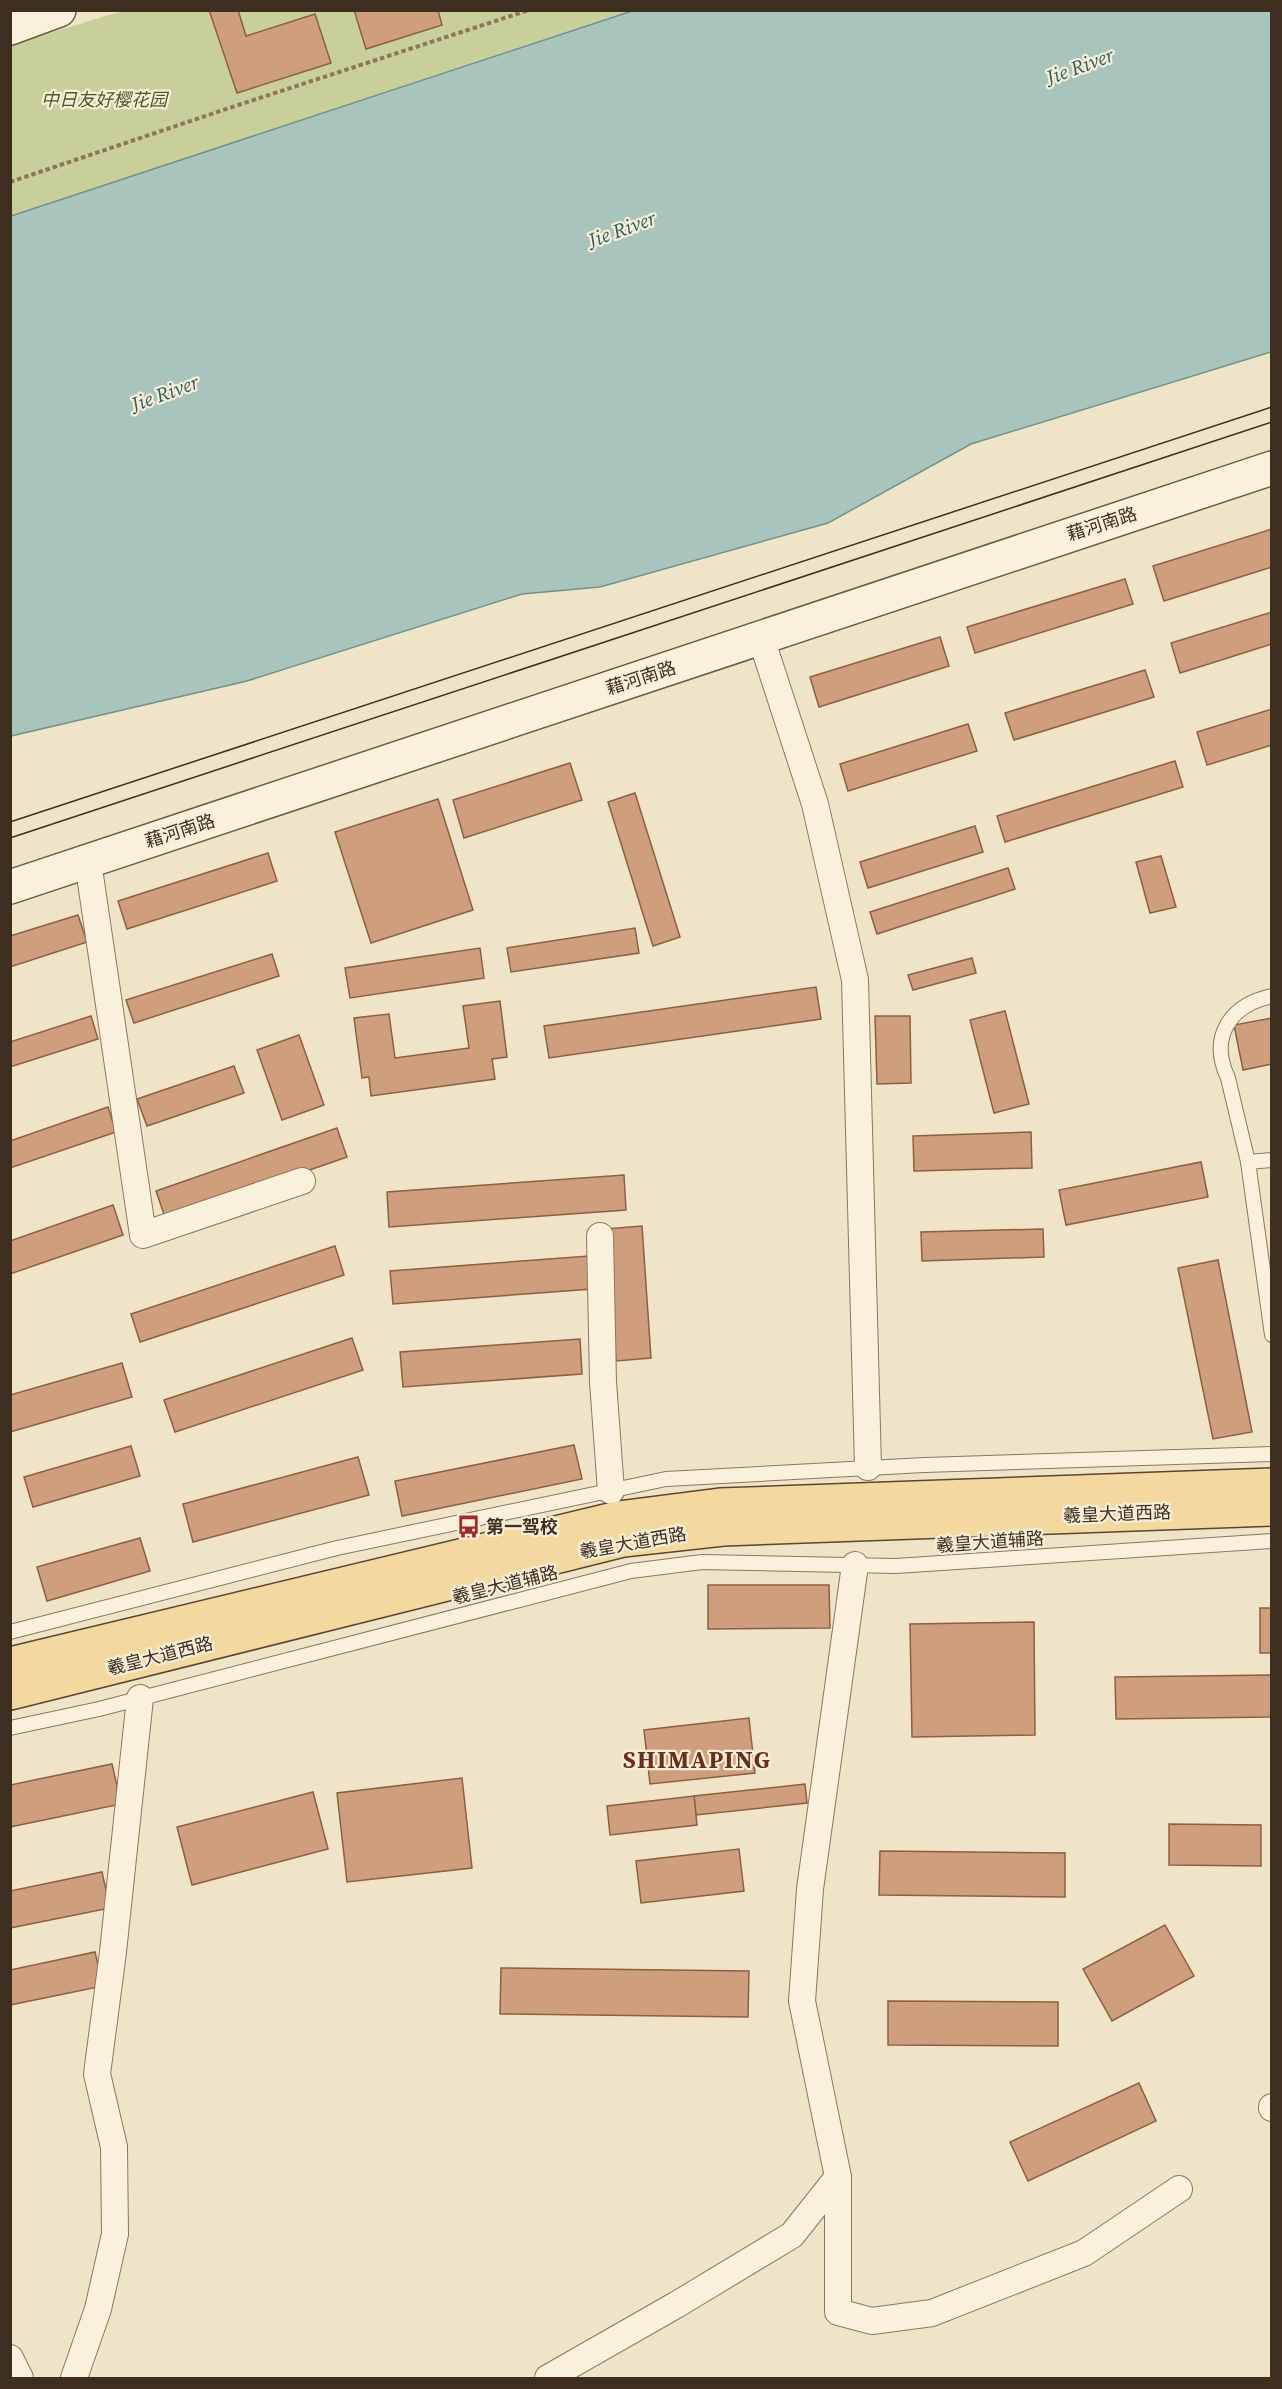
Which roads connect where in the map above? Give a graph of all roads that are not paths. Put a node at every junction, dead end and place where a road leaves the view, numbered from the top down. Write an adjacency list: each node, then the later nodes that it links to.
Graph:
1 (59, 10): 2 (main road)
2 (10, 28)
3 (1272, 468): 4 (main road, 藉河南路)
4 (761, 638): 5 (main road, 藉河南路); 14 (street)
5 (88, 862): 6 (main road, 藉河南路); 10 (street)
6 (10, 887)
7 (1272, 996): 9 (lane)
8 (1272, 1160): 9 (lane)
9 (1248, 1162): 12 (lane)
10 (302, 1181)
11 (600, 1236): 16 (street)
12 (1272, 1335)
13 (1272, 1454): 14 (lane)
14 (868, 1467): 16 (lane)
15 (1272, 1485): 21 (main road, 羲皇大道西路)
16 (611, 1491): 20 (lane)
17 (1272, 1509): 22 (main road, 羲皇大道西路)
18 (1272, 1540): 19 (lane, 羲皇大道辅路)
19 (855, 1565): 23 (lane, 羲皇大道辅路); 25 (street)
20 (10, 1632)
21 (10, 1664)
22 (10, 1693)
23 (140, 1698): 24 (lane, 羲皇大道辅路); 29 (street)
24 (10, 1728)
25 (838, 2177): 26 (street); 30 (street)
26 (1179, 2189)
27 (10, 2358): 28 (street)
28 (20, 2379)
29 (74, 2379)
30 (548, 2379)

